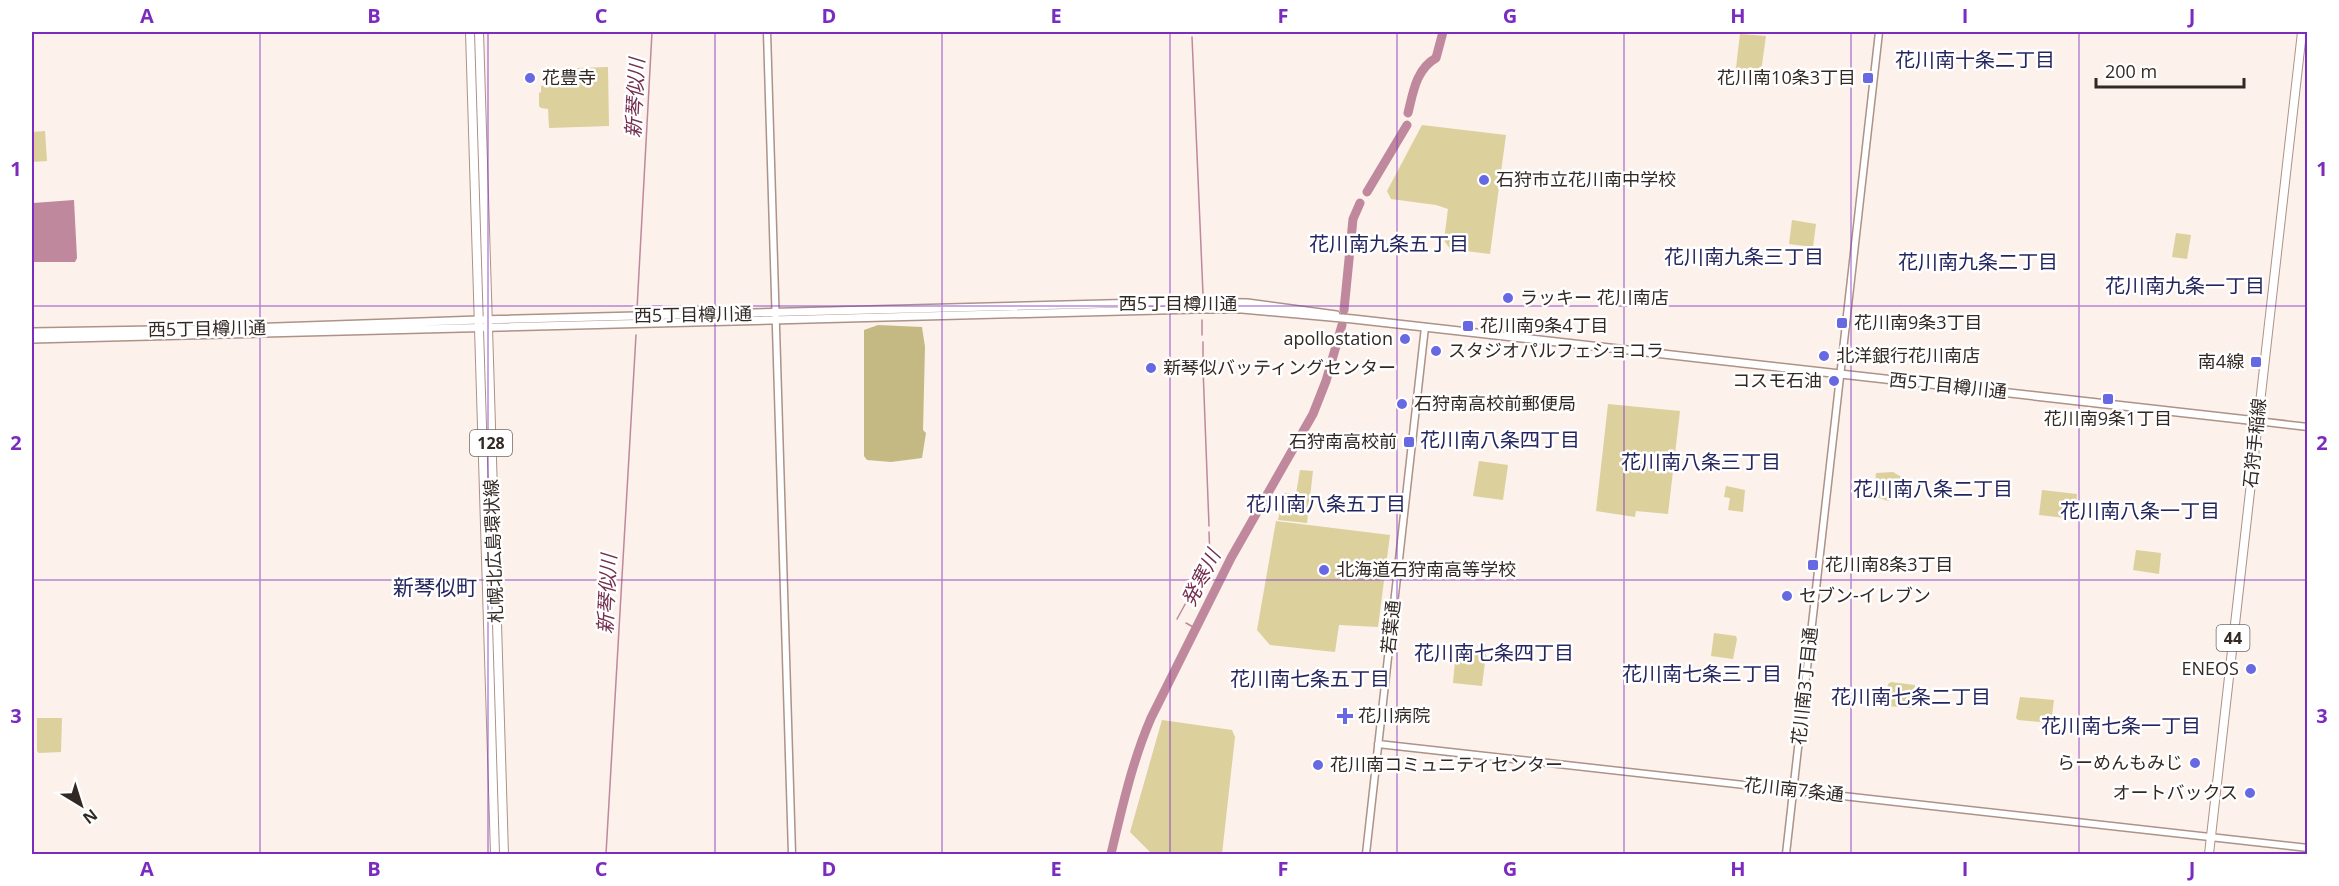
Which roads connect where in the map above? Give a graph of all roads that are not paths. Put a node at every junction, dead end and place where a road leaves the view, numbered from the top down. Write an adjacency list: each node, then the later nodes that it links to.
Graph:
1 (470, 32): 7 (main road, 札幌北広島環状線 / 128)
2 (479, 32): 7 (main road, 札幌北広島環状線 / 128)
3 (767, 32): 6 (street)
4 (1879, 32): 11 (street, 花川南3丁目通)
5 (2302, 32): 12 (main road, 石狩手稲線 / 44)
6 (776, 316): 7 (main road, 西5丁目樽川通); 8 (main road, 西5丁目樽川通); 20 (street)
7 (483, 323): 9 (main road, 西5丁目樽川通); 10 (main road, 西5丁目樽川通); 18 (main road, 札幌北広島環状線 / 128); 19 (main road, 札幌北広島環状線 / 128)
8 (1425, 327): 11 (main road, 西5丁目樽川通); 14 (street, 若葉通)
9 (32, 332)
10 (32, 339)
11 (1841, 374): 12 (main road, 西5丁目樽川通); 15 (street, 花川南3丁目通)
12 (2258, 421): 13 (street); 16 (main road, 石狩手稲線 / 44)
13 (2307, 427)
14 (1378, 744): 15 (street, 花川南7条通); 21 (street, 若葉通)
15 (1793, 790): 16 (street, 花川南7条通); 22 (street, 花川南3丁目通)
16 (2210, 837): 17 (street, 花川南7条通); 23 (main road, 石狩手稲線 / 44)
17 (2307, 848)
18 (495, 855)
19 (504, 855)
20 (792, 855)
21 (1366, 855)
22 (1786, 855)
23 (2209, 855)

